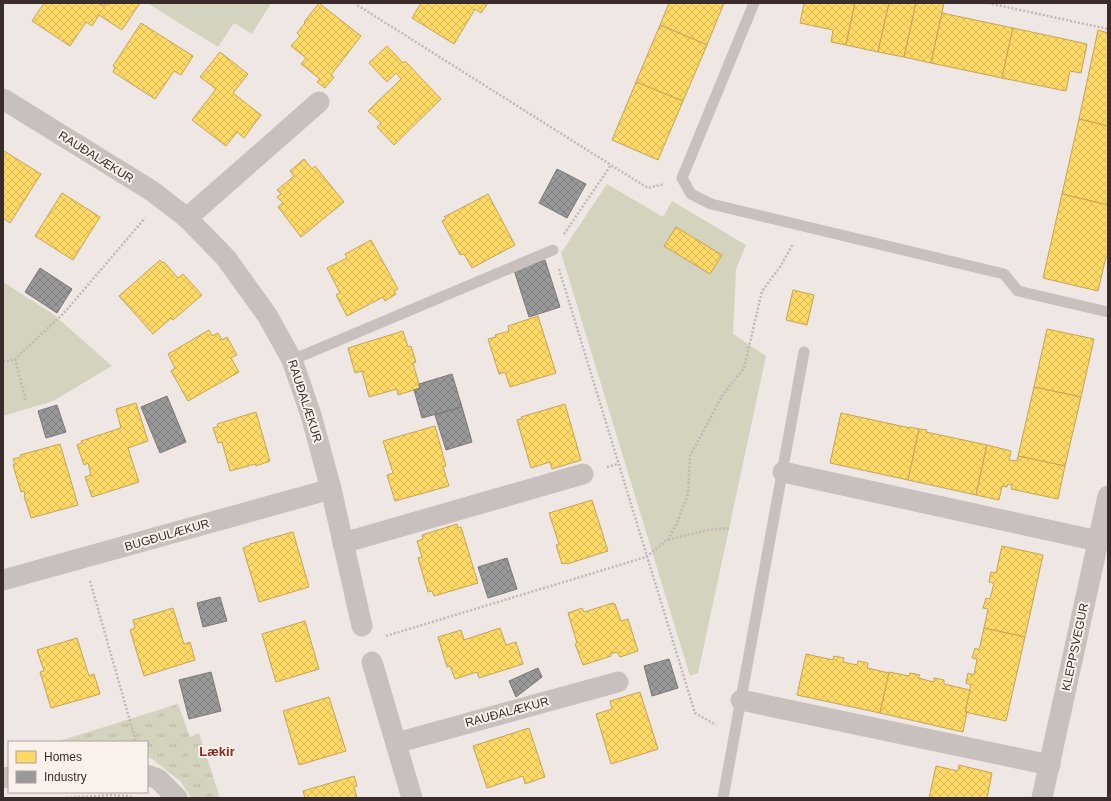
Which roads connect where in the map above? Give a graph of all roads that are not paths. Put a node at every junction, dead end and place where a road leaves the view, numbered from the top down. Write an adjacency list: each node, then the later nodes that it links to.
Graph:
1 (754, 3): 6 (lane)
2 (3, 99): 4 (street, RAUÐALÆKUR)
3 (319, 102): 4 (street)
4 (187, 218): 8 (street, RAUÐALÆKUR)
5 (553, 250): 8 (lane)
6 (1108, 312)
7 (804, 352): 9 (lane)
8 (292, 360): 11 (street, RAUÐALÆKUR)
9 (783, 472): 13 (street); 19 (lane)
10 (583, 474): 14 (street)
11 (331, 489): 14 (street, RAUÐALÆKUR); 15 (street, BUGÐULÆKUR)
12 (1108, 496): 13 (street, KLEPPSVEGUR)
13 (1098, 541): 21 (street, KLEPPSVEGUR)
14 (343, 544): 16 (street, RAUÐALÆKUR)
15 (3, 580)
16 (362, 626)
17 (372, 662): 20 (street)
18 (618, 682): 20 (street, RAUÐALÆKUR)
19 (741, 700): 21 (street); 25 (lane)
20 (396, 743): 24 (street)
21 (1050, 765): 26 (street, KLEPPSVEGUR)
22 (148, 775): 23 (street)
23 (177, 798)
24 (412, 798)
25 (723, 798)
26 (1042, 798)

